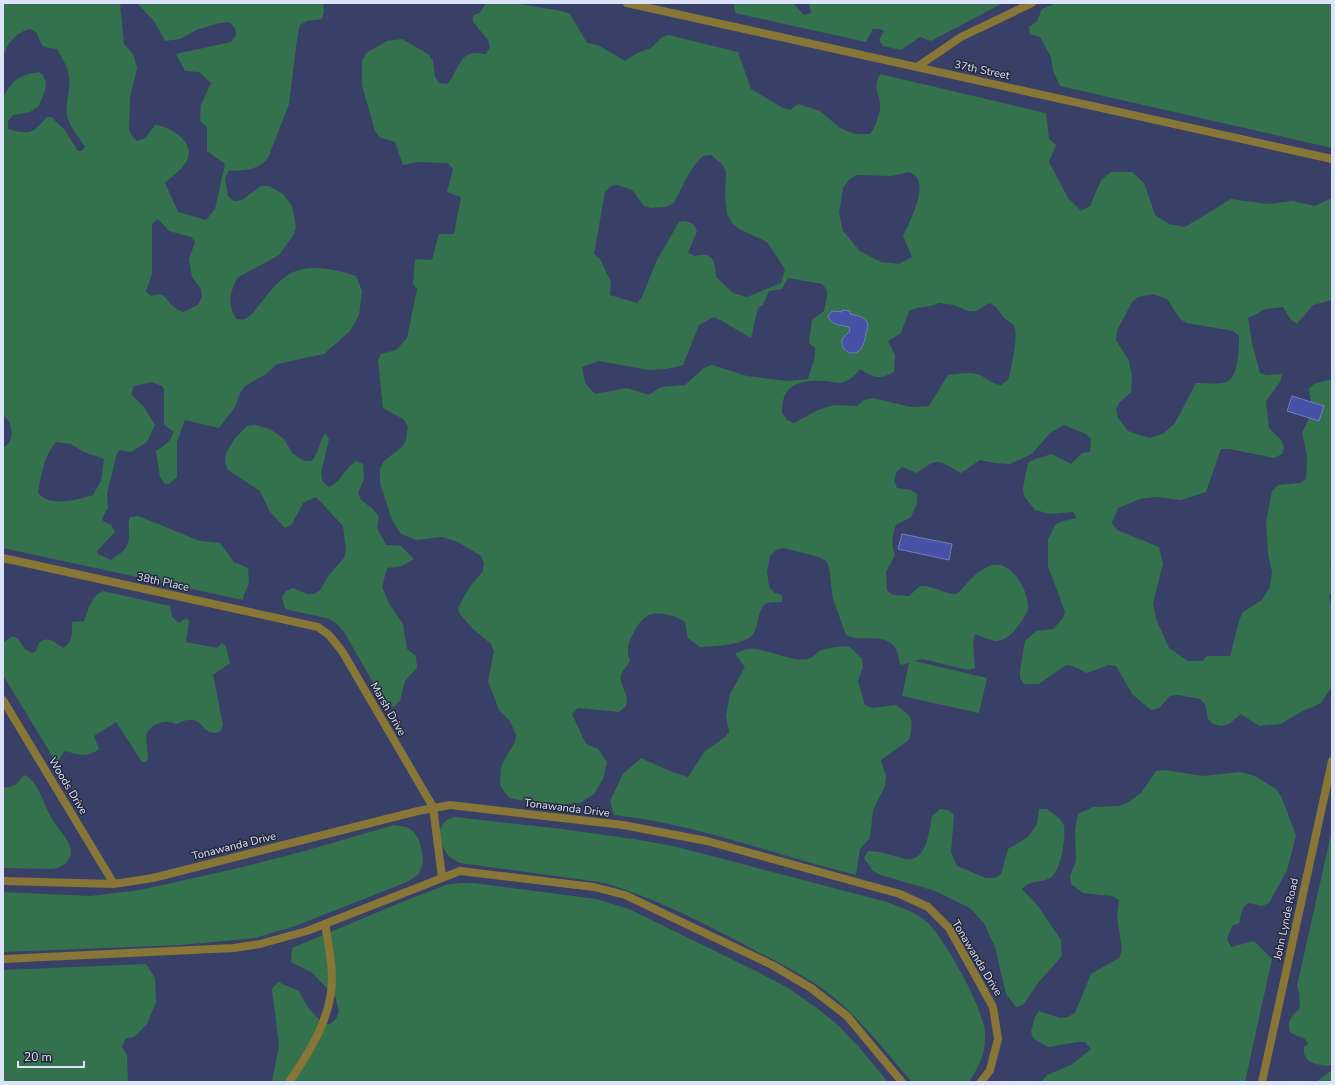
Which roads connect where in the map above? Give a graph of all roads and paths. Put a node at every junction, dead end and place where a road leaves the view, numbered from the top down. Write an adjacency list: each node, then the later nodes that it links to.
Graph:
1 (627, 3): 3 (street, 37th Street)
2 (1032, 3): 3 (street)
3 (917, 66): 4 (street, 37th Street)
4 (1332, 159)
5 (3, 558): 6 (street, 38th Place)
6 (318, 627): 9 (street, Marsh Drive)
7 (3, 700): 12 (street, Woods Drive)
8 (1332, 761): 18 (street, John Lynde Road)
9 (433, 807): 10 (street); 12 (street, Tonawanda Drive); 17 (street, Tonawanda Drive)
10 (442, 877): 13 (street); 16 (street)
11 (3, 881): 12 (street, Tonawanda Drive)
12 (114, 884)
13 (325, 924): 14 (street); 15 (street)
14 (3, 959)
15 (289, 1082)
16 (902, 1082)
17 (981, 1082)
18 (1262, 1082)

